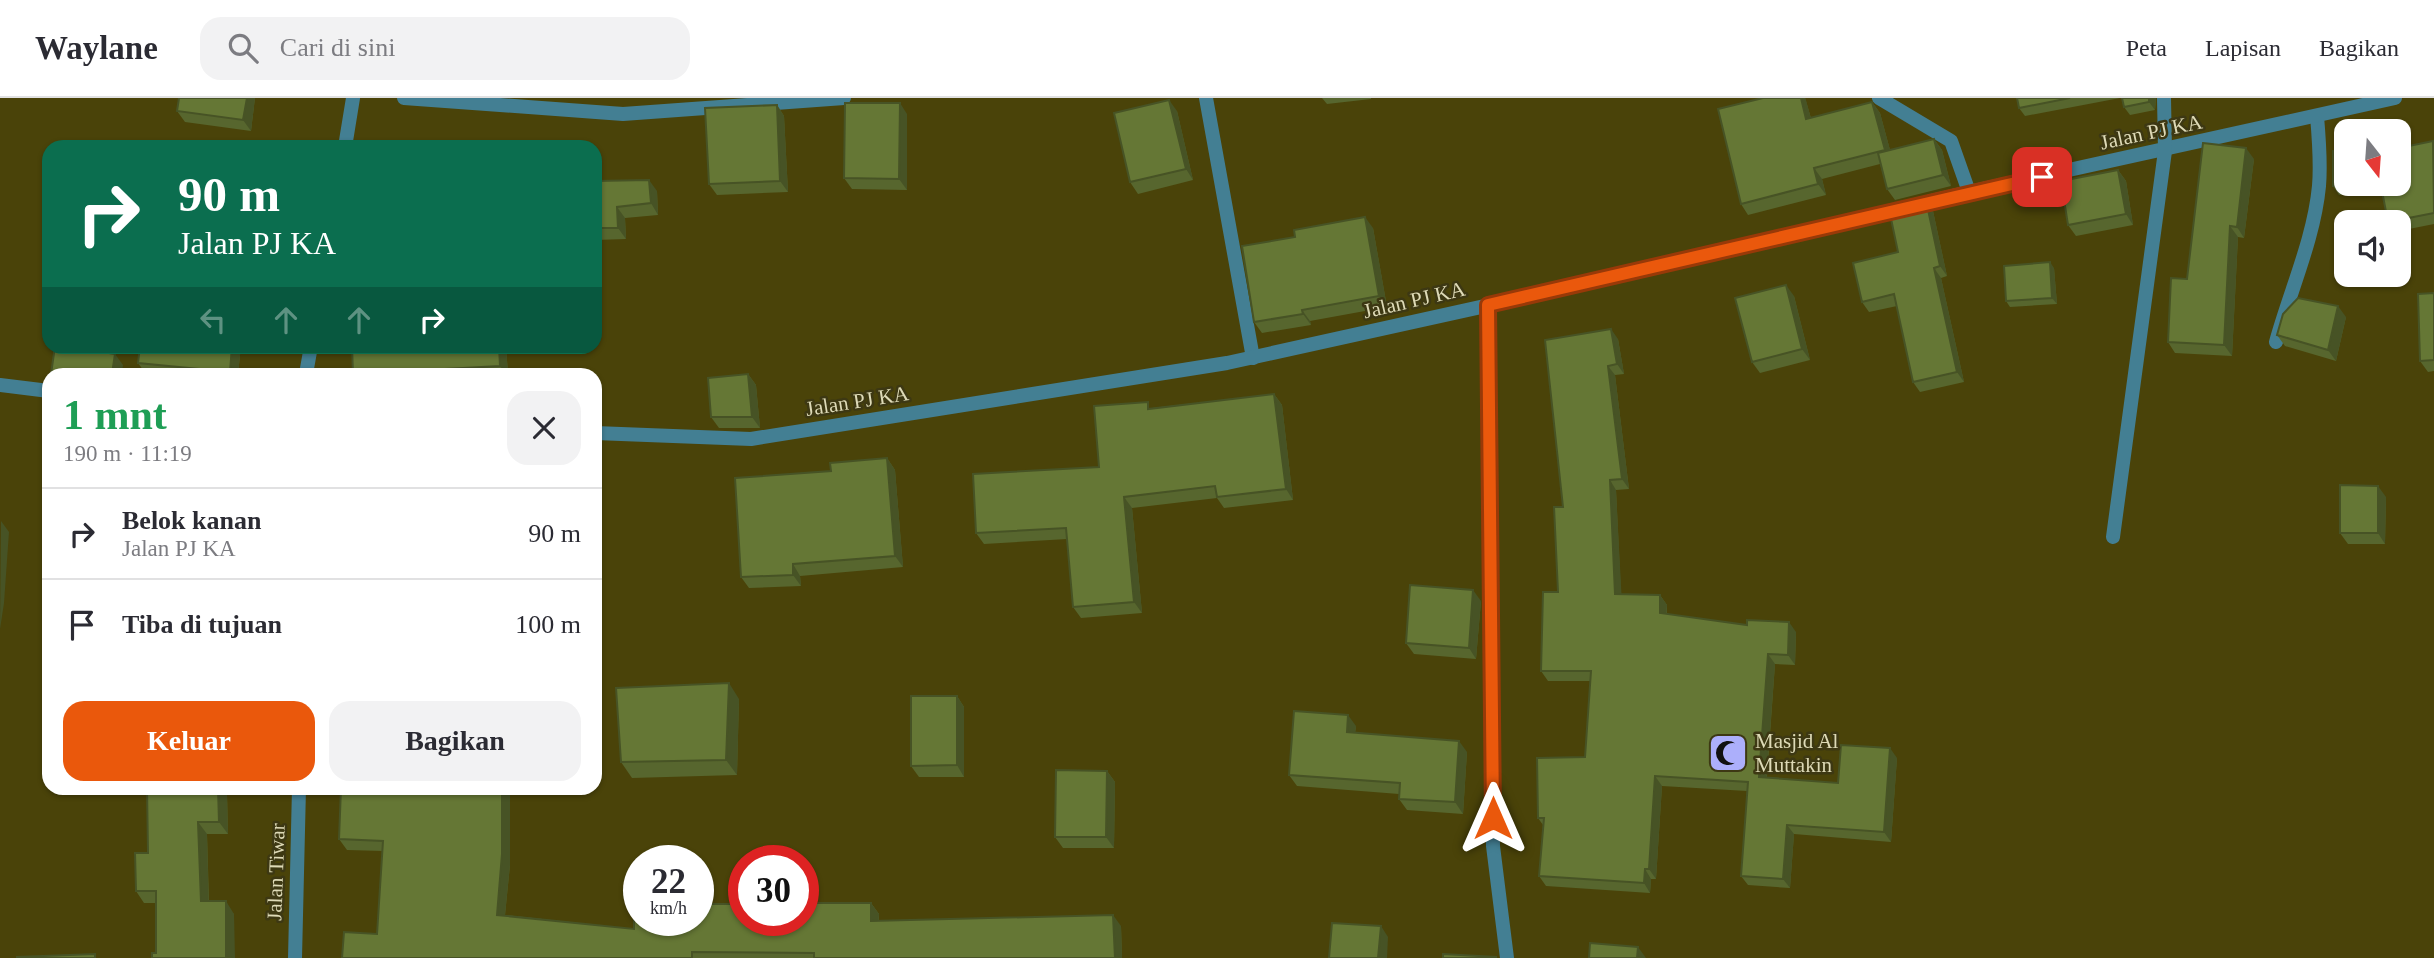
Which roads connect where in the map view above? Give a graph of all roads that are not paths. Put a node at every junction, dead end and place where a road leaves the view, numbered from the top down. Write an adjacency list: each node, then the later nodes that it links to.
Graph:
1 (353, 98): 9 (street)
2 (404, 98): 3 (street)
3 (844, 98)
4 (1206, 98): 14 (street)
5 (1879, 98): 11 (street)
6 (2164, 98): 10 (street)
7 (2395, 98): 8 (street, Jalan PJ KA)
8 (2317, 116): 10 (street, Jalan PJ KA); 13 (street)
9 (346, 140)
10 (2165, 151): 11 (street, Jalan PJ KA); 18 (street)
11 (1969, 192): 12 (street, Jalan PJ KA)
12 (1488, 305): 14 (street, Jalan PJ KA); 21 (street)
13 (2276, 342)
14 (1253, 358): 17 (street, Jalan PJ KA)
15 (0, 385): 16 (street)
16 (42, 390)
17 (602, 433)
18 (2113, 537)
19 (299, 795): 20 (street, Jalan Tiwar)
20 (295, 958)
21 (1507, 958)

